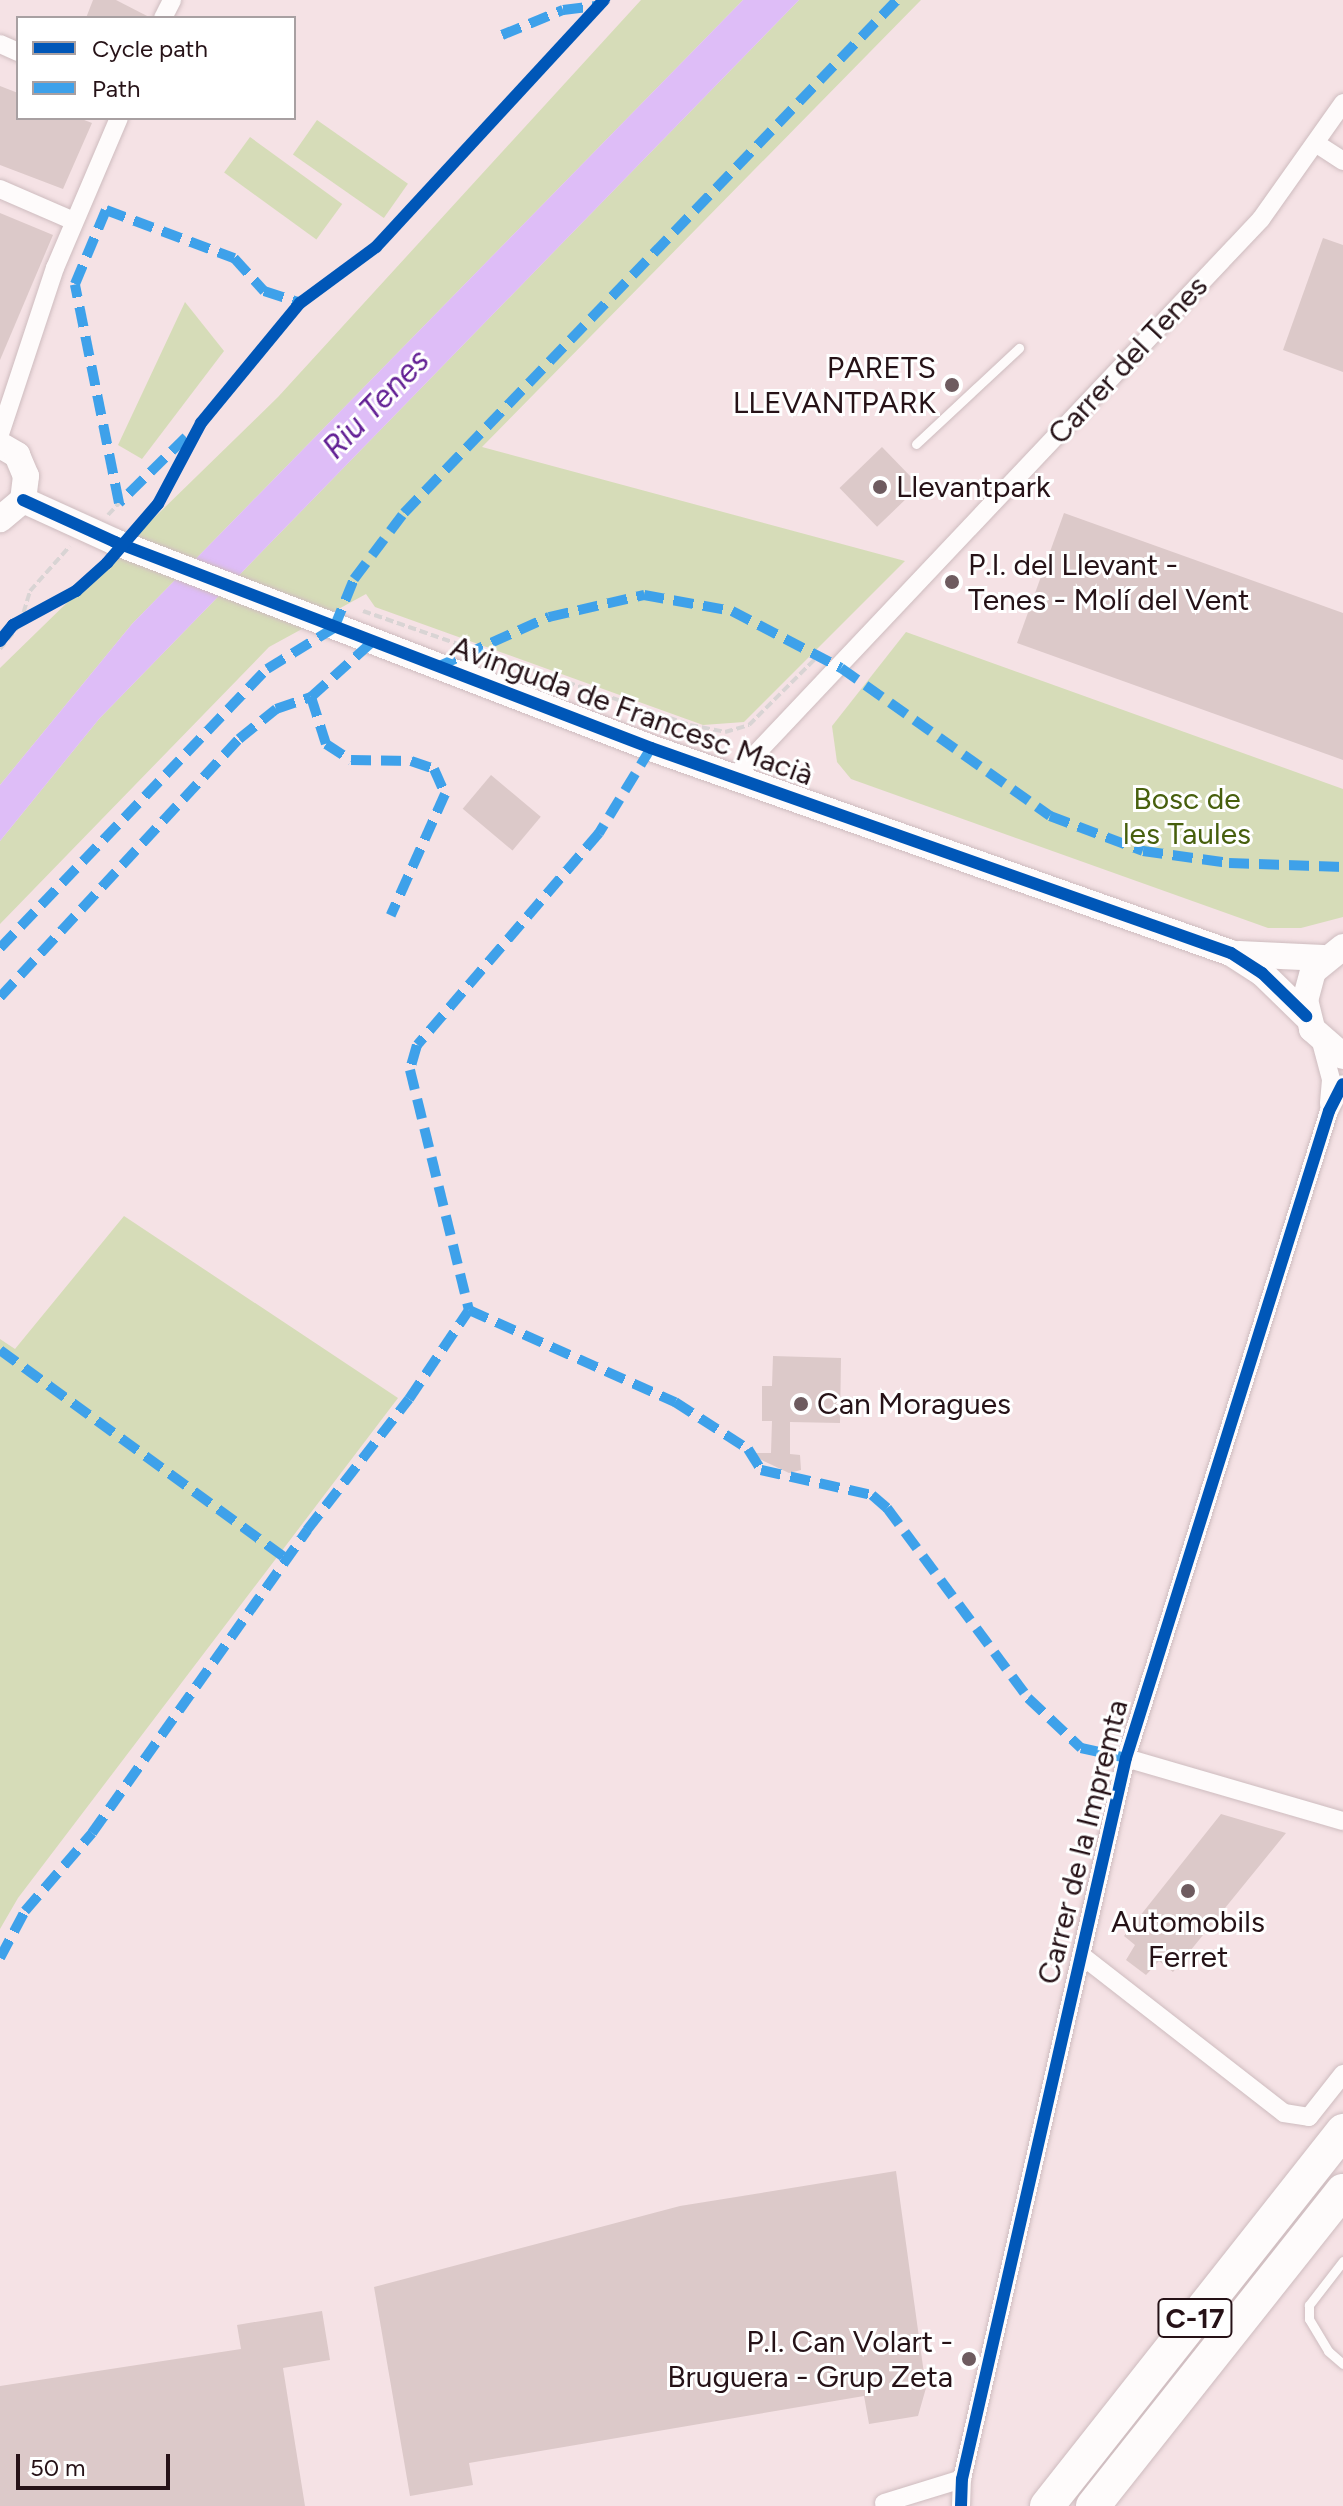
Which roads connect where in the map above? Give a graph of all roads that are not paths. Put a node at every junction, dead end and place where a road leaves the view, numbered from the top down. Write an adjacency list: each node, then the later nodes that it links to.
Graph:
1 (1343, 103): 3 (street, Carrer del Tenes)
2 (118, 120): 6 (street)
3 (1317, 144): 4 (street); 13 (street, Carrer del Tenes)
4 (1343, 161)
5 (0, 189): 6 (street)
6 (74, 221): 8 (street)
7 (1019, 348): 9 (lane)
8 (0, 434)
9 (916, 444)
10 (0, 445): 11 (street)
11 (23, 500): 12 (street); 13 (street, Avinguda de Francesc Macià)
12 (0, 519)
13 (733, 778): 14 (street, Avinguda de Francesc Macià)
14 (1231, 953): 15 (street); 16 (street)
15 (1333, 953): 16 (street)
16 (1306, 1016): 17 (street)
17 (1332, 1049): 19 (street)
18 (1343, 1084): 19 (street)
19 (1329, 1111): 20 (street, Carrer de la Impremta)
20 (1126, 1758): 21 (street); 22 (street, Carrer de la Impremta)
21 (1343, 1821)
22 (1081, 1955): 23 (street); 28 (street, Carrer de la Impremta)
23 (1343, 2074)
24 (1343, 2131): 31 (highway, C-17)
25 (1343, 2191): 32 (highway, C-17)
26 (1343, 2261): 27 (lane)
27 (1343, 2364)
28 (962, 2479): 29 (street); 30 (street, Carrer de la Impremta)
29 (886, 2505)
30 (961, 2506)
31 (1047, 2506)
32 (1093, 2506)

